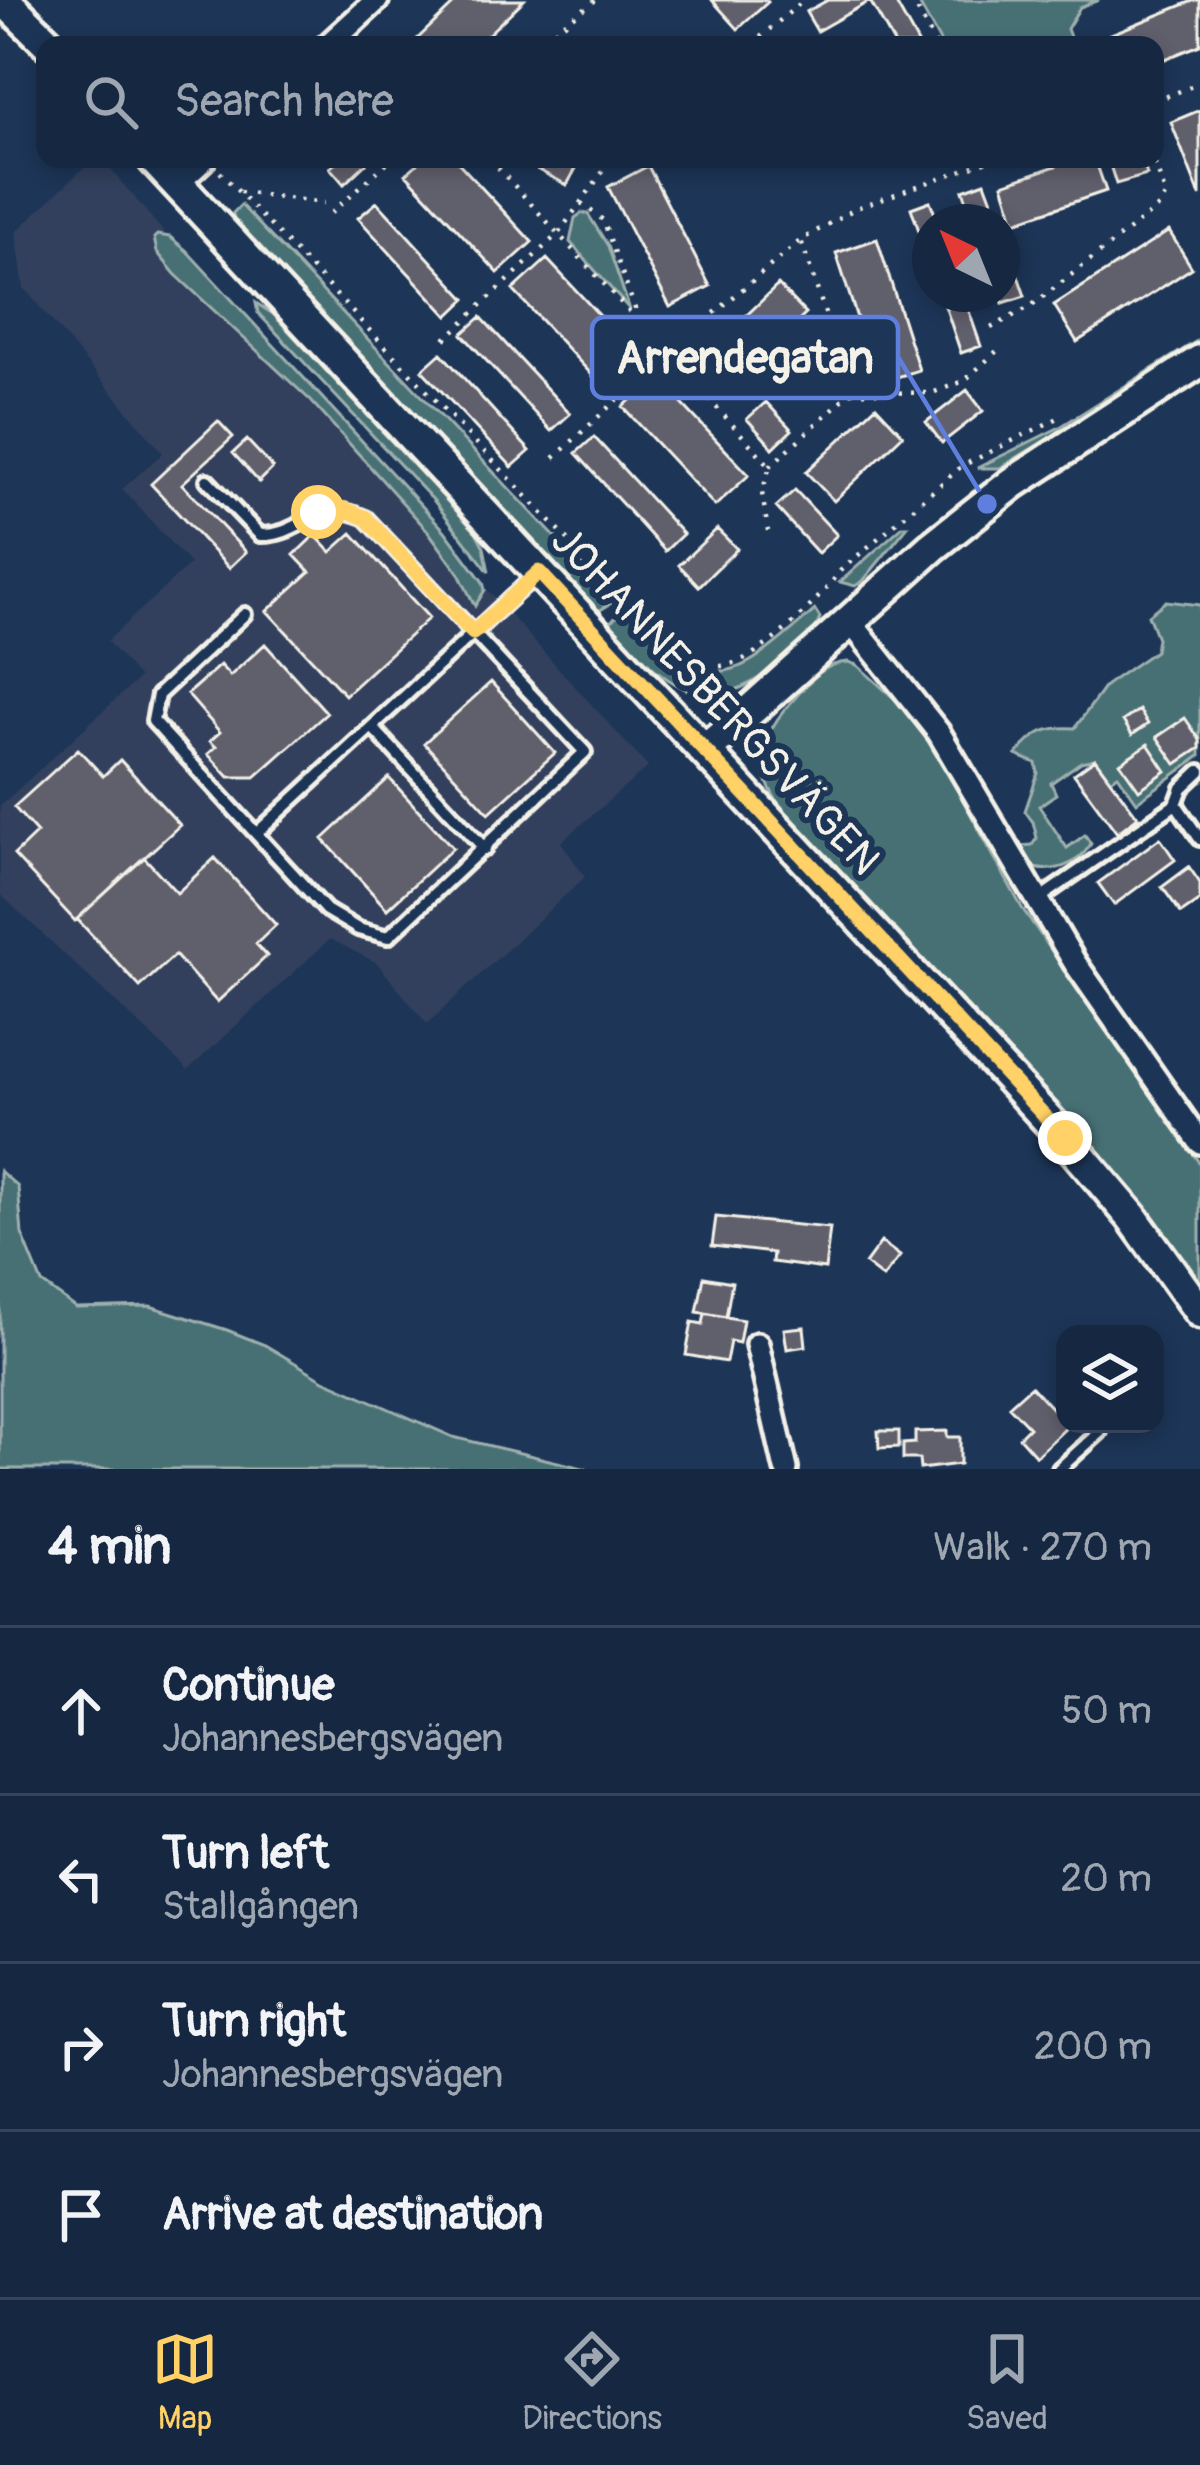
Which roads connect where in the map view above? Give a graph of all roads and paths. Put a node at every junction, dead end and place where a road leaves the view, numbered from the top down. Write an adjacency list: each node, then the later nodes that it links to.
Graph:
1 (4, 0): 6 (street)
2 (376, 0): 7 (street)
3 (596, 0): 8 (path)
4 (804, 0): 9 (path)
5 (912, 0): 10 (path)
6 (41, 36)
7 (338, 36)
8 (547, 36)
9 (762, 36)
10 (931, 36)
11 (1200, 83): 12 (path)
12 (1164, 97)
13 (162, 168): 21 (street, JOHANNESBERGSVÄGEN)
14 (196, 168): 21 (street)
15 (215, 168): 22 (path)
16 (382, 168): 25 (path)
17 (498, 168): 26 (path)
18 (605, 168): 23 (path)
19 (1156, 168): 29 (path)
20 (966, 169): 27 (path)
21 (177, 184): 40 (street, JOHANNESBERGSVÄGEN)
22 (238, 191): 24 (path); 35 (path)
23 (580, 202): 26 (path); 28 (path)
24 (324, 203)
25 (331, 213)
26 (558, 234): 28 (path); 30 (path)
27 (801, 240): 32 (path); 34 (path)
28 (640, 323): 32 (path)
29 (991, 328)
30 (445, 339)
31 (998, 350): 34 (path)
32 (667, 353): 36 (path); 37 (path)
33 (1200, 361): 42 (street)
34 (851, 392): 37 (path)
35 (1069, 413)
36 (554, 458)
37 (770, 466): 39 (path)
38 (207, 480): 43 (lane)
39 (768, 531)
40 (539, 572): 43 (lane); 45 (street, JOHANNESBERGSVÄGEN)
41 (245, 614): 48 (lane)
42 (849, 620): 45 (street); 51 (street)
43 (473, 633): 44 (lane); 50 (lane)
44 (372, 727): 48 (lane); 50 (lane)
45 (705, 752): 53 (street, JOHANNESBERGSVÄGEN)
46 (1200, 771): 47 (lane)
47 (1175, 804): 49 (lane); 51 (lane)
48 (258, 832): 50 (lane)
49 (1200, 839)
50 (485, 849)
51 (1036, 901): 52 (street)
52 (1200, 1142)
53 (1200, 1312)
54 (757, 1344): 56 (street)
55 (1099, 1433): 57 (lane)
56 (786, 1469)
57 (1059, 1469)

